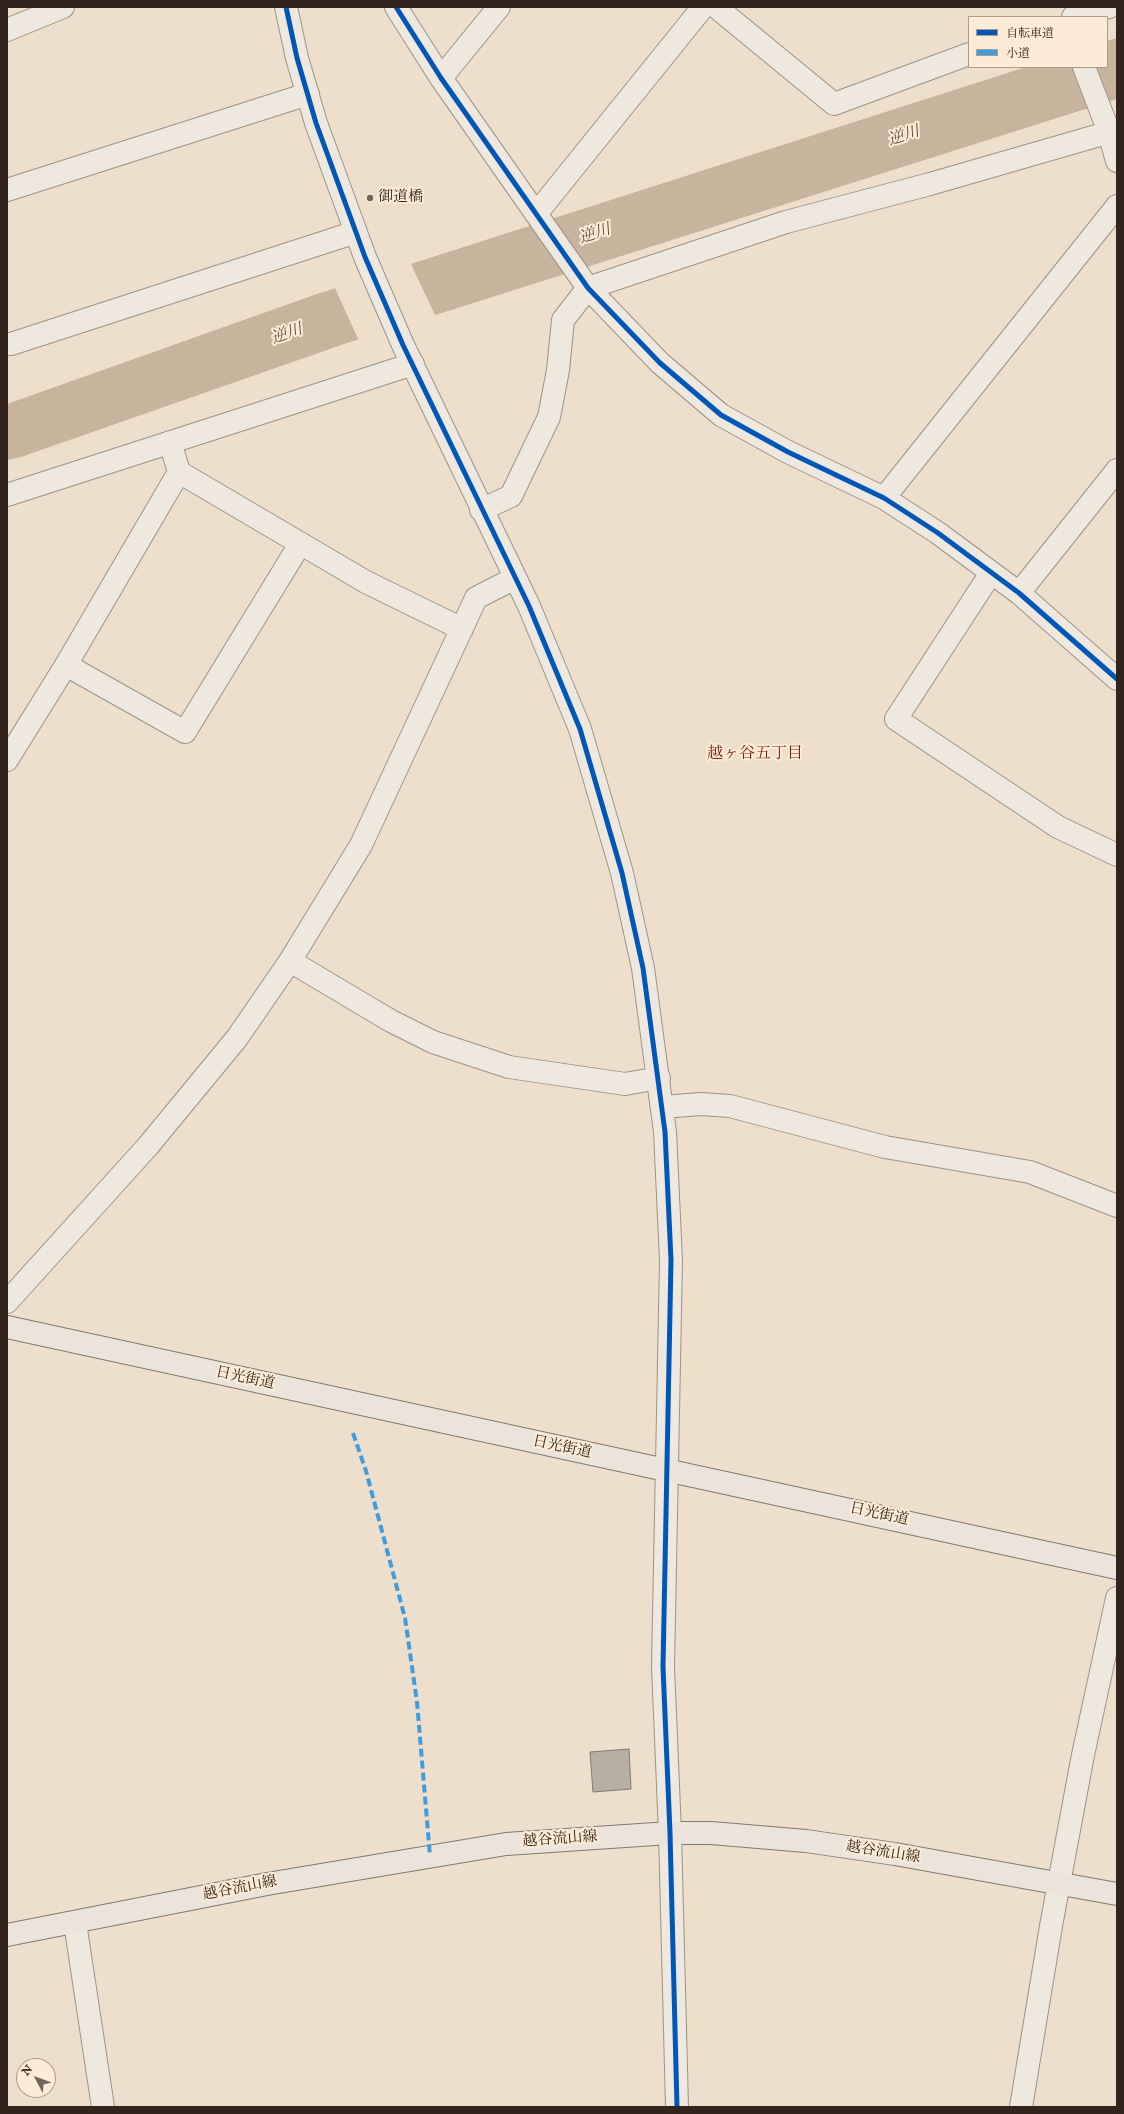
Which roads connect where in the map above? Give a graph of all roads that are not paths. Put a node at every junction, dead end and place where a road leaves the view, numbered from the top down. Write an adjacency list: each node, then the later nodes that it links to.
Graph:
1 (62, 7): 9 (street)
2 (286, 7): 13 (street)
3 (396, 7): 12 (street)
4 (499, 7): 12 (street)
5 (703, 7): 18 (street)
6 (716, 7): 10 (street)
7 (1109, 7): 8 (street)
8 (1077, 16)
9 (7, 30)
10 (968, 54)
11 (1084, 68): 14 (street)
12 (441, 78): 18 (street)
13 (308, 94): 16 (street); 19 (street)
14 (1110, 126): 15 (street); 20 (street)
15 (1117, 161)
16 (7, 190)
17 (1117, 206): 27 (street)
18 (536, 214): 20 (street)
19 (356, 232): 21 (street); 22 (street)
20 (588, 288): 27 (street); 28 (street)
21 (7, 344)
22 (413, 364): 23 (street); 28 (street)
23 (170, 442): 25 (street); 26 (street)
24 (1117, 470): 32 (street)
25 (179, 472): 29 (street); 34 (street)
26 (7, 495)
27 (884, 498): 30 (street)
28 (481, 510): 31 (street)
29 (300, 544): 33 (street); 34 (street)
30 (991, 573): 32 (street); 37 (street)
31 (515, 578): 33 (street); 39 (street)
32 (1019, 594): 35 (street)
33 (462, 629): 38 (street)
34 (66, 664): 36 (street)
35 (1117, 679)
36 (7, 760)
37 (1117, 855)
38 (290, 961): 39 (street); 42 (street)
39 (659, 1078): 40 (street)
40 (662, 1107): 41 (street); 44 (street)
41 (1117, 1206)
42 (7, 1302)
43 (7, 1327): 44 (main road, 日光街道)
44 (667, 1469): 45 (main road, 日光街道); 47 (street)
45 (1117, 1568)
46 (1117, 1598): 48 (street)
47 (670, 1833): 48 (main road, 越谷流山線); 50 (main road, 越谷流山線); 53 (street)
48 (1059, 1883): 49 (main road, 越谷流山線); 54 (street)
49 (1117, 1894)
50 (74, 1923): 51 (main road, 越谷流山線); 52 (street)
51 (7, 1935)
52 (103, 2107)
53 (677, 2107)
54 (1021, 2107)

